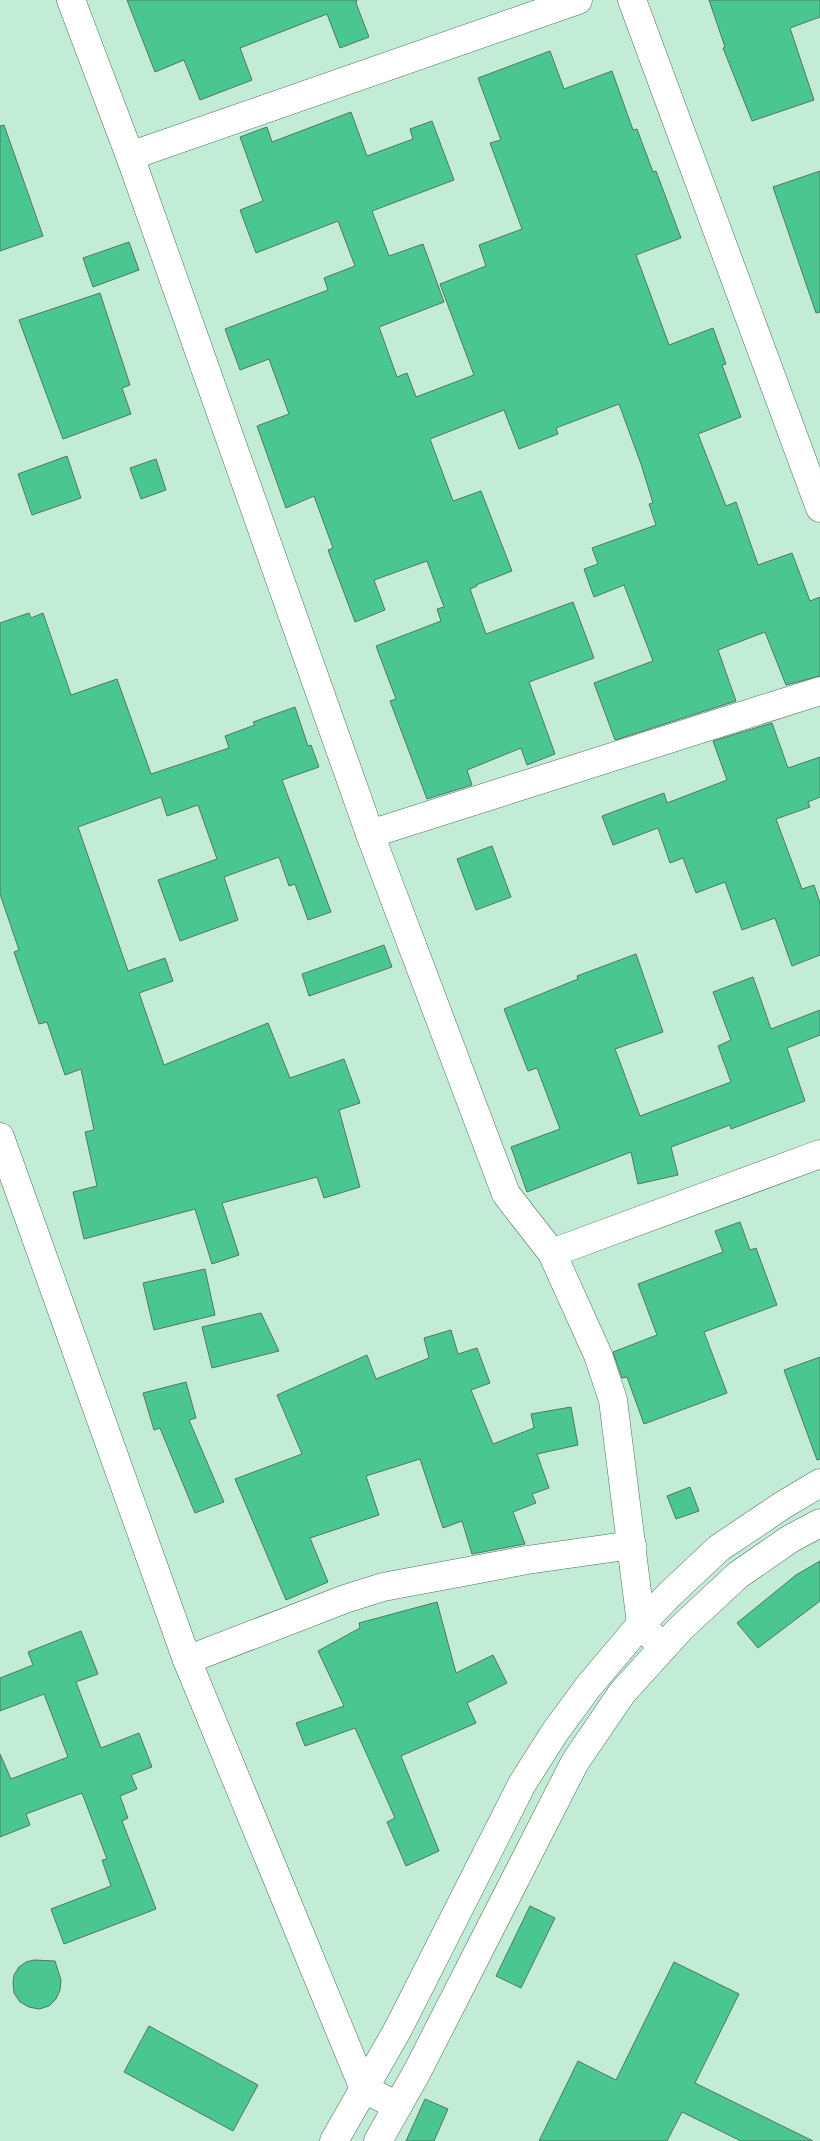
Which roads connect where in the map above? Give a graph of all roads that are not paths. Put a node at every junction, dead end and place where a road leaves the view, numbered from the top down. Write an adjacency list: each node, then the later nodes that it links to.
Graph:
1 (72, 0): 4 (street)
2 (578, 0): 4 (street)
3 (632, 0): 5 (street)
4 (130, 156): 7 (street)
5 (820, 508)
6 (820, 691): 7 (street)
7 (370, 834): 10 (street)
8 (0, 1137): 16 (street)
9 (820, 1154): 10 (street)
10 (552, 1253): 13 (street)
11 (820, 1483): 14 (street)
12 (820, 1524): 15 (street)
13 (632, 1545): 14 (street); 16 (street)
14 (641, 1624): 15 (street); 17 (street)
15 (663, 1648): 18 (street)
16 (187, 1660): 17 (street)
17 (364, 2089): 18 (street); 19 (street)
18 (398, 2106): 20 (street)
19 (334, 2141)
20 (378, 2141)

